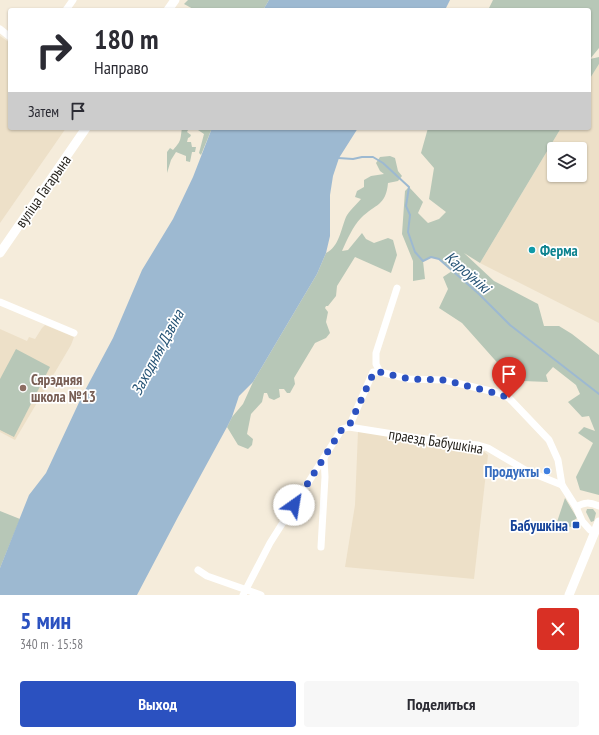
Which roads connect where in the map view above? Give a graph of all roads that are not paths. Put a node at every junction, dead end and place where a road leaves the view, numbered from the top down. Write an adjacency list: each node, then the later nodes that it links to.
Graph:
1 (0, 29): 2 (street)
2 (8, 35)
3 (85, 130): 4 (main road, вуліца Гагарына)
4 (0, 253)
5 (397, 288): 8 (street)
6 (0, 302): 7 (street)
7 (74, 332)
8 (380, 372): 9 (street); 11 (street)
9 (349, 426): 10 (street); 11 (street, праезд Бабушкіна)
10 (324, 458): 16 (street); 18 (street)
11 (562, 485): 13 (street)
12 (599, 506): 13 (street)
13 (576, 507): 15 (street)
14 (599, 522): 15 (main road)
15 (593, 531): 20 (main road)
16 (321, 547)
17 (198, 570): 18 (street)
18 (245, 592): 19 (street)
19 (262, 595)
20 (569, 595)

